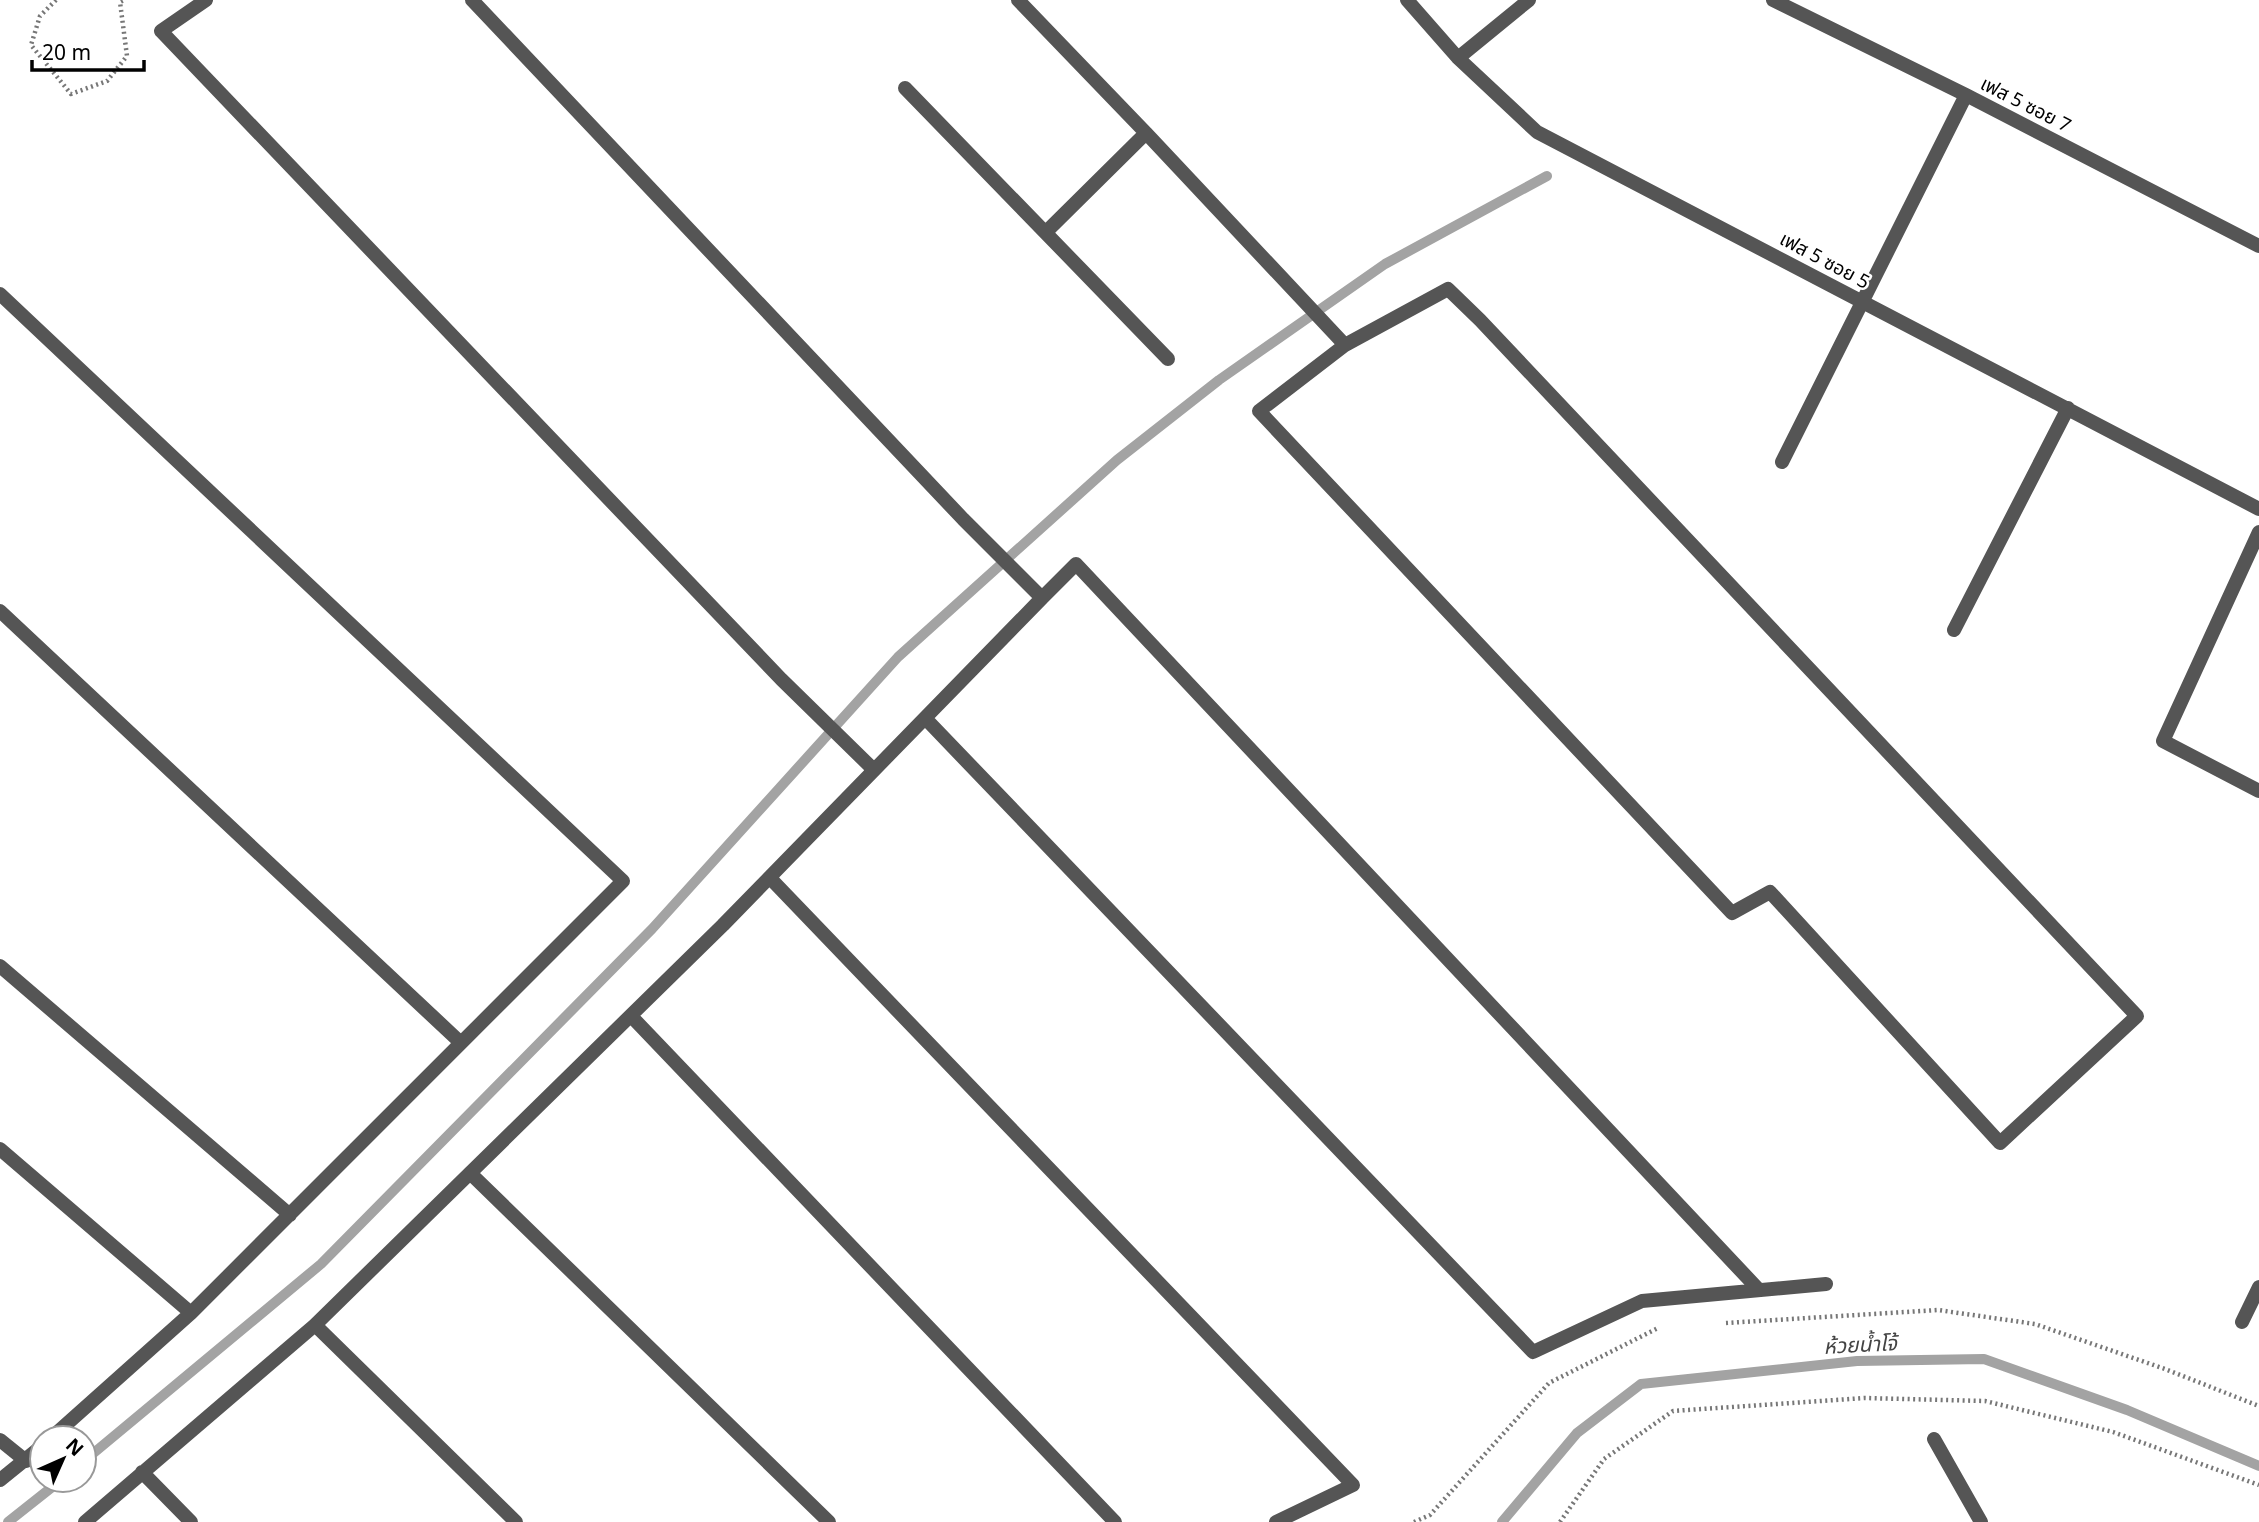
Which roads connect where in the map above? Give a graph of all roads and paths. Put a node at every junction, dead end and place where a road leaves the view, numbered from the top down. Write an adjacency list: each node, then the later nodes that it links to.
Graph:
1 (56, 0): 2 (path)
2 (124, 0)
3 (206, 0): 27 (street)
4 (472, 0): 23 (street)
5 (1018, 0): 12 (street)
6 (1407, 0): 9 (street, เฟส 5 ซอย 5)
7 (1529, 0): 9 (street)
8 (1773, 0): 11 (street, เฟส 5 ซอย 7)
9 (1458, 58): 16 (street, เฟส 5 ซอย 5)
10 (905, 88): 13 (street)
11 (1966, 95): 14 (street, เฟส 5 ซอย 7); 16 (street)
12 (1146, 133): 13 (street); 17 (street)
13 (1046, 232): 18 (street)
14 (2259, 246)
15 (0, 294): 32 (street)
16 (1862, 301): 19 (street, เฟส 5 ซอย 5); 20 (street)
17 (1345, 345): 17 (street)
18 (1168, 359)
19 (2068, 408): 21 (street, เฟส 5 ซอย 5); 25 (street)
20 (1782, 462)
21 (2259, 509)
22 (2259, 532): 28 (street)
23 (1042, 598): 26 (street); 38 (street)
24 (0, 611): 32 (street)
25 (1954, 630)
26 (925, 718): 27 (street); 38 (street)
27 (874, 770): 29 (street)
28 (2259, 792)
29 (769, 878): 31 (street); 57 (street)
30 (0, 966): 35 (street)
31 (631, 1016): 34 (street); 56 (street)
32 (461, 1043): 35 (street)
33 (0, 1149): 39 (street)
34 (470, 1173): 42 (street); 55 (street)
35 (290, 1214): 39 (street)
36 (1826, 1284): 38 (street)
37 (2259, 1287): 40 (street)
38 (1759, 1290)
39 (191, 1313): 45 (street)
40 (2242, 1322)
41 (1716, 1323): 44 (path)
42 (315, 1325): 49 (street); 54 (street)
43 (1661, 1326): 58 (path)
44 (2259, 1405)
45 (67, 1424)
46 (1934, 1439): 60 (street)
47 (0, 1440): 48 (street)
48 (26, 1461): 50 (street)
49 (142, 1472): 52 (street); 53 (street)
50 (0, 1480)
51 (2259, 1485): 59 (path)
52 (85, 1522)
53 (191, 1522)
54 (516, 1522)
55 (829, 1522)
56 (1115, 1522)
57 (1276, 1522)
58 (1414, 1522)
59 (1560, 1522)
60 (1981, 1522)

